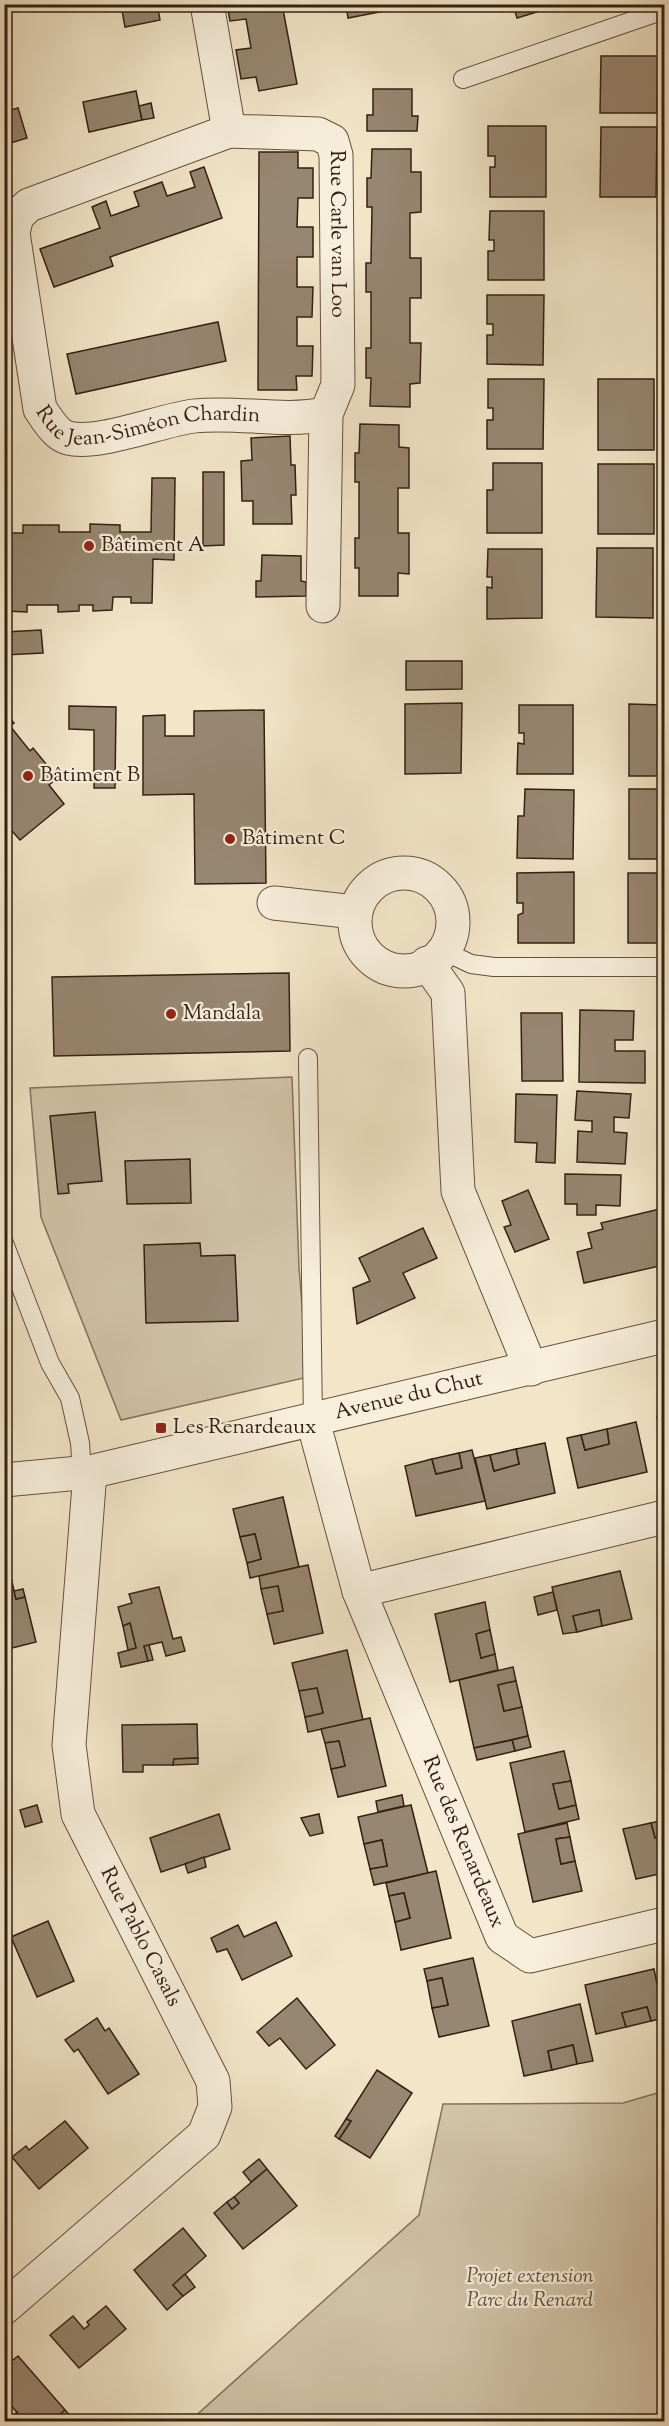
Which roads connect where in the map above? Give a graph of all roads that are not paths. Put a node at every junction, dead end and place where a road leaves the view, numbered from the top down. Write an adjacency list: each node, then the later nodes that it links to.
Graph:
1 (207, 4): 4 (street)
2 (664, 10): 3 (lane)
3 (463, 79)
4 (230, 131): 5 (street, Rue Carle van Loo); 5 (street, Rue Jean-Siméon Chardin)
5 (326, 414): 6 (street)
6 (323, 606)
7 (274, 903): 8 (street)
8 (355, 912): 9 (street); 9 (street)
9 (435, 957): 10 (lane); 14 (street)
10 (664, 967)
11 (308, 1058): 15 (lane)
12 (4, 1243): 16 (lane)
13 (664, 1336): 14 (street, Avenue du Chut)
14 (531, 1369): 15 (street, Avenue du Chut)
15 (313, 1421): 16 (street, Avenue du Chut); 19 (street, Rue des Renardeaux)
16 (86, 1473): 17 (street, Avenue du Chut); 21 (street, Rue Pablo Casals)
17 (4, 1480)
18 (664, 1517): 19 (street)
19 (358, 1591): 20 (street, Rue des Renardeaux)
20 (664, 1924)
21 (4, 2308)

